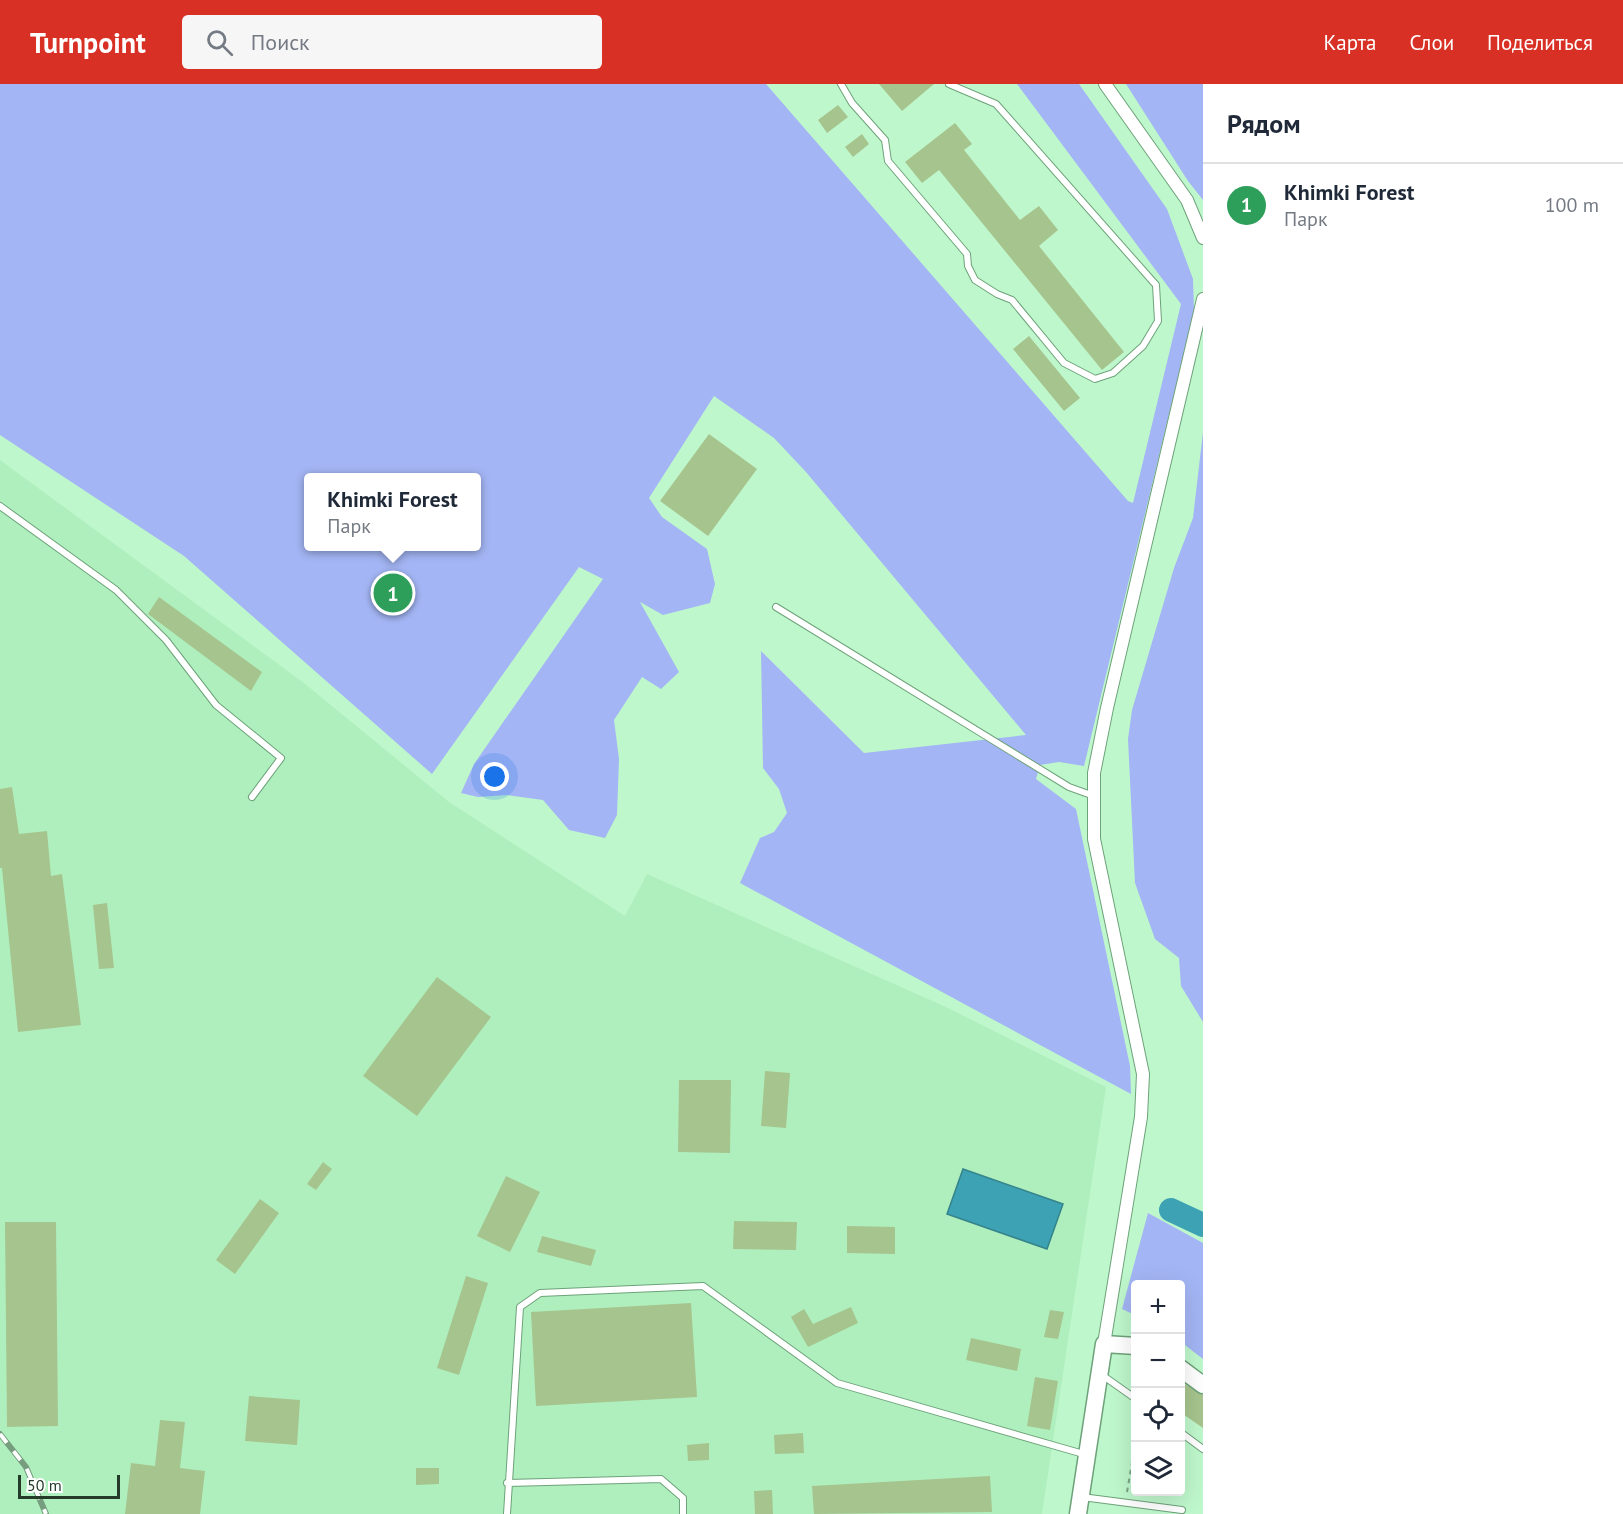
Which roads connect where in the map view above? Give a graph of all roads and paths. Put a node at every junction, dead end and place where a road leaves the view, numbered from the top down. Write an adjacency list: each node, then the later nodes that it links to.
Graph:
1 (841, 84): 2 (lane)
2 (949, 84)
3 (1105, 84): 4 (street)
4 (1203, 238)
5 (1203, 299): 9 (street)
6 (0, 506): 8 (lane)
7 (776, 607): 9 (lane)
8 (252, 796)
9 (1094, 796): 10 (street)
10 (1104, 1344): 11 (street); 13 (street)
11 (1131, 1346)
12 (1185, 1372): 14 (street)
13 (1100, 1373): 15 (lane); 19 (street)
14 (1203, 1385)
15 (1131, 1395)
16 (1185, 1436): 18 (lane)
17 (1136, 1442): 22 (path)
18 (1203, 1449)
19 (1087, 1455): 20 (lane); 21 (street)
20 (507, 1483): 24 (lane); 25 (lane)
21 (1081, 1497): 22 (lane); 26 (street)
22 (1126, 1503): 23 (lane)
23 (1182, 1510)
24 (507, 1514)
25 (683, 1514)
26 (1078, 1514)

